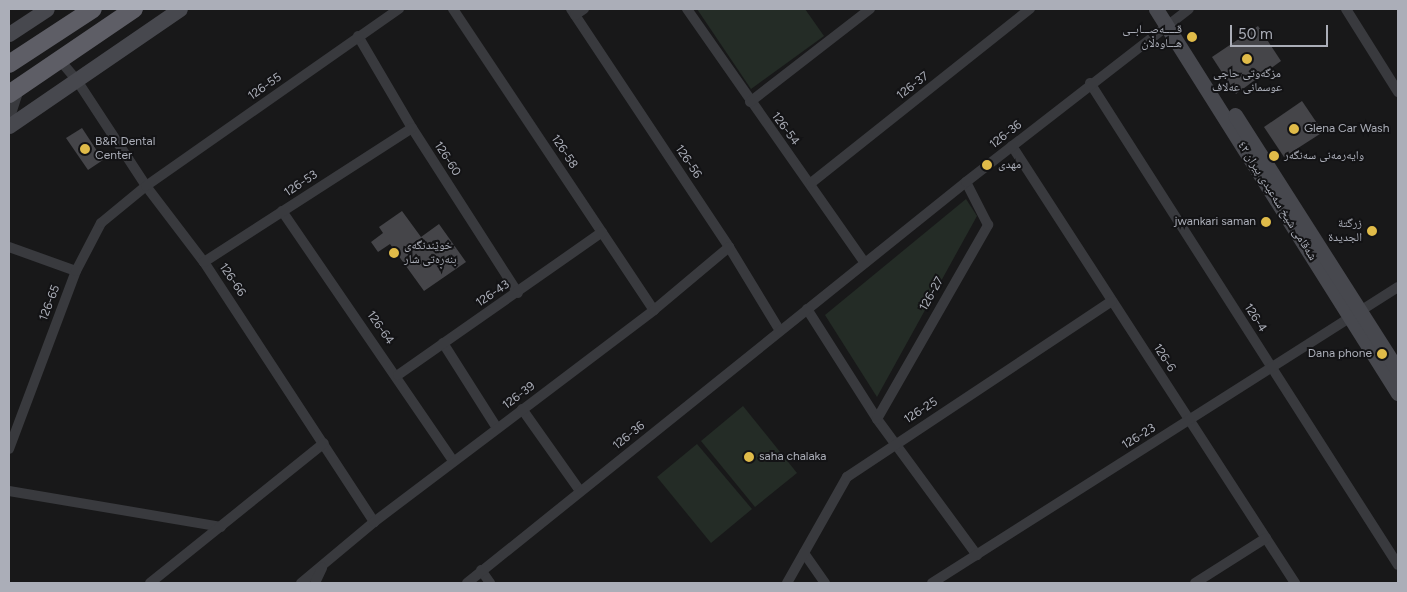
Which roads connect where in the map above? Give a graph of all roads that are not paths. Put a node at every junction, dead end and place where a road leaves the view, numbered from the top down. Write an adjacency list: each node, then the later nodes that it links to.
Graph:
1 (47, 9): 15 (main road)
2 (93, 9): 18 (highway)
3 (134, 9): 17 (highway)
4 (180, 9): 19 (main road)
5 (399, 9): 16 (street, 126-55)
6 (453, 9): 32 (street, 126-58)
7 (687, 9): 23 (street, 126-54)
8 (870, 9): 23 (street)
9 (1030, 9): 29 (street, 126-37)
10 (1156, 9): 14 (main road, شەقامی شیخ سەعیدی پیران ٤٢)
11 (1189, 9): 14 (street, 126-36)
12 (1346, 9): 22 (street)
13 (577, 11): 33 (street, 126-56)
14 (1169, 17): 20 (street, 126-36); 43 (main road, شەقامی شیخ سەعیدی پیران ٤٢)
15 (9, 34)
16 (358, 36): 26 (street, 126-60); 30 (street, 126-55)
17 (59, 59): 19 (street, 126-66); 21 (highway)
18 (9, 64)
19 (76, 79): 25 (main road); 30 (street, 126-66)
20 (1090, 83): 27 (street, 126-36); 46 (street, 126-4)
21 (14, 90): 24 (street)
22 (1398, 92)
23 (750, 102): 29 (street, 126-54)
24 (9, 120)
25 (9, 126)
26 (412, 128): 31 (street, 126-53); 39 (street, 126-60)
27 (1012, 146): 28 (street, 126-36); 40 (street, 126-6)
28 (966, 182): 36 (street, 126-36); 51 (street, 126-27)
29 (811, 183): 36 (street, 126-54)
30 (146, 186): 35 (street, 126-66); 37 (street, 126-65)
31 (282, 211): 35 (street, 126-53); 48 (street, 126-64)
32 (602, 232): 39 (street, 126-43); 42 (street, 126-58)
33 (729, 247): 42 (street, 126-39); 44 (street, 126-56)
34 (9, 248): 37 (street)
35 (204, 262): 54 (street, 126-66)
36 (864, 263): 41 (street, 126-36)
37 (76, 271): 56 (street, 126-65)
38 (1398, 287): 43 (street, 126-23)
39 (518, 293): 45 (street, 126-43)
40 (1112, 301): 52 (street, 126-6); 55 (street, 126-25)
41 (807, 309): 44 (street, 126-36); 51 (street)
42 (654, 310): 50 (street, 126-39)
43 (1356, 315): 46 (street, 126-23); 47 (main road, شەقامی شیخ سەعیدی پیران ٤٢); 49 (main road, شەقامی شیخ سەعیدی پیران ٤٢)
44 (780, 331): 59 (street, 126-36)
45 (443, 343): 48 (street, 126-43); 53 (street)
46 (1272, 367): 52 (street, 126-23); 66 (street, 126-4)
47 (1398, 371)
48 (398, 375): 57 (street, 126-64)
49 (1398, 393)
50 (522, 409): 53 (street, 126-39); 59 (street)
51 (876, 419): 55 (street)
52 (1189, 420): 62 (street, 126-6); 64 (street, 126-23)
53 (497, 428): 57 (street, 126-39)
54 (324, 443): 60 (street, 126-66); 61 (street)
55 (894, 443): 63 (street, 126-25); 64 (street)
56 (9, 449)
57 (453, 461): 60 (street, 126-39)
58 (9, 491): 61 (street)
59 (580, 491): 67 (street, 126-36)
60 (374, 522): 65 (street, 126-39)
61 (221, 527): 69 (street)
62 (1266, 538): 68 (street); 77 (street, 126-6)
63 (804, 553): 74 (street, 126-25); 75 (street)
64 (976, 555): 76 (street, 126-23)
65 (324, 564): 70 (street, 126-39); 71 (street)
66 (1398, 565)
67 (481, 570): 72 (street, 126-36); 73 (street)
68 (1200, 582)
69 (150, 583)
70 (301, 583)
71 (315, 583)
72 (467, 583)
73 (490, 583)
74 (787, 583)
75 (825, 583)
76 (932, 583)
77 (1295, 583)

